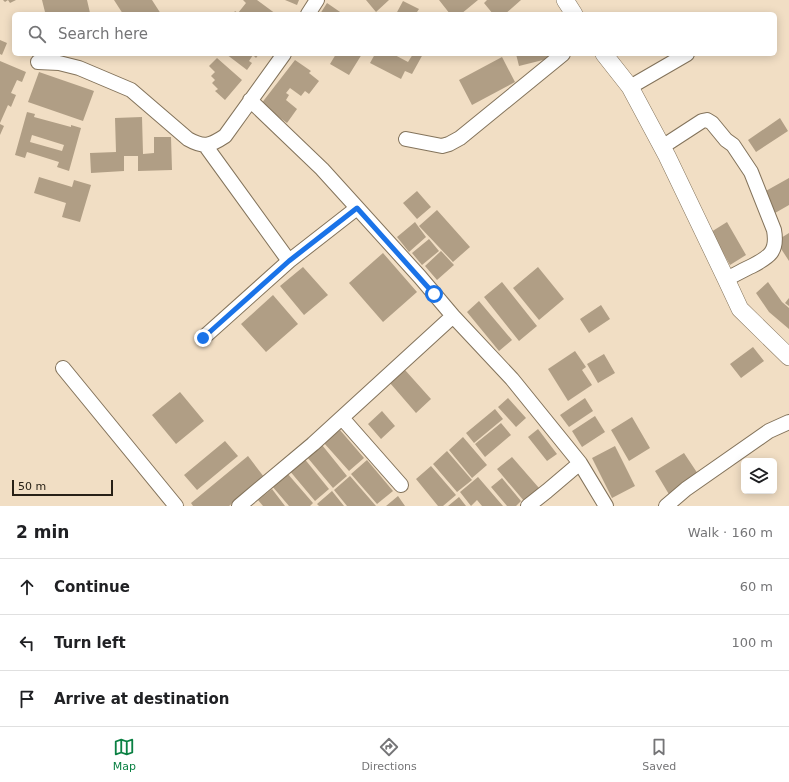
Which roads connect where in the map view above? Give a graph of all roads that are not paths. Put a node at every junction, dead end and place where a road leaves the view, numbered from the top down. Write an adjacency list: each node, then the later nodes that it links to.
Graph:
1 (317, 0): 3 (street)
2 (565, 0): 4 (street)
3 (309, 12)
4 (573, 12)
5 (283, 56): 11 (street)
6 (561, 56): 12 (street)
7 (606, 56): 10 (street)
8 (684, 56): 10 (street)
9 (38, 62): 13 (street)
10 (630, 87): 14 (street)
11 (250, 100): 13 (street); 15 (street)
12 (406, 139)
13 (205, 145): 16 (street)
14 (662, 147): 17 (street); 17 (street)
15 (357, 208): 16 (street); 18 (street)
16 (289, 261): 19 (street)
17 (726, 279): 20 (street)
18 (453, 316): 22 (street); 24 (street)
19 (203, 338)
20 (789, 357)
21 (63, 368): 26 (street)
22 (342, 418): 25 (street); 27 (street)
23 (789, 422): 30 (street)
24 (580, 462): 28 (street); 29 (street)
25 (401, 485)
26 (176, 506)
27 (239, 506)
28 (528, 506)
29 (606, 506)
30 (666, 506)

